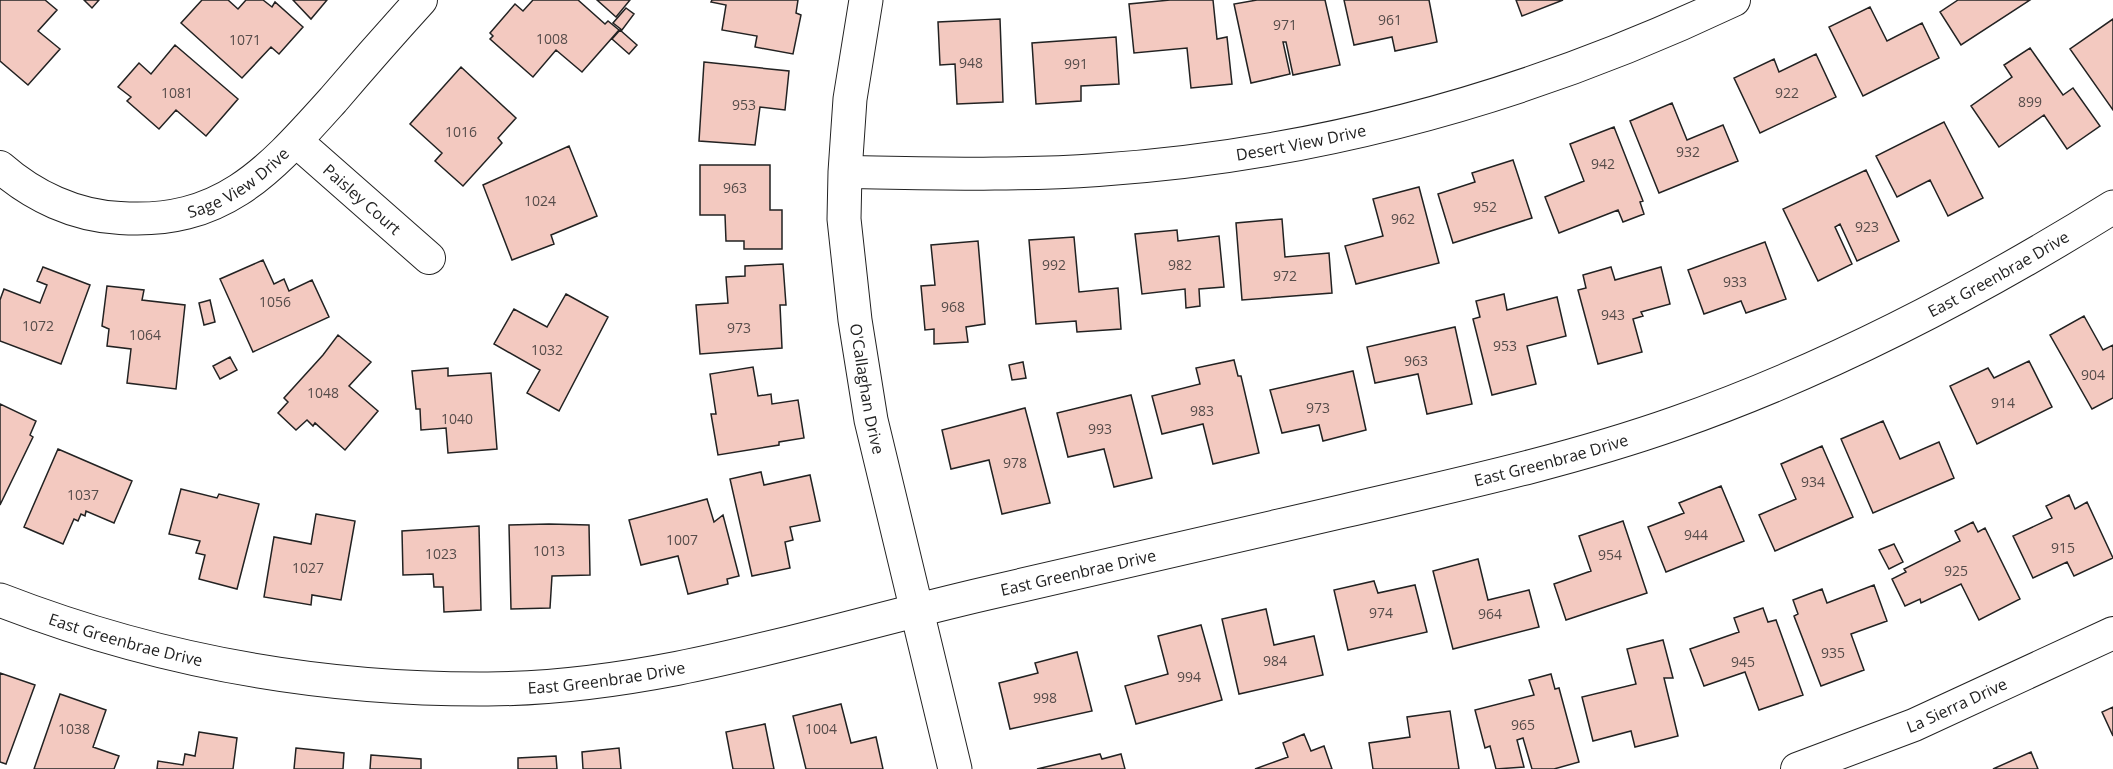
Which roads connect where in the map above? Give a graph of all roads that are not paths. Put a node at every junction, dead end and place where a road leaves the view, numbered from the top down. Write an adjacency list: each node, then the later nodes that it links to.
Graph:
1 (421, 0): 4 (street, Sage View Drive)
2 (866, 0): 6 (street, O'Callaghan Drive)
3 (1734, 0): 6 (street, Desert View Drive)
4 (296, 141): 5 (street, Sage View Drive); 8 (street, Paisley Court)
5 (0, 167)
6 (845, 172): 10 (street, O'Callaghan Drive)
7 (2113, 207): 10 (street, East Greenbrae Drive)
8 (429, 258)
9 (0, 600): 10 (street, East Greenbrae Drive)
10 (918, 610): 12 (street, O'Callaghan Drive)
11 (2113, 633): 13 (street, La Sierra Drive)
12 (955, 769)
13 (1797, 769)

